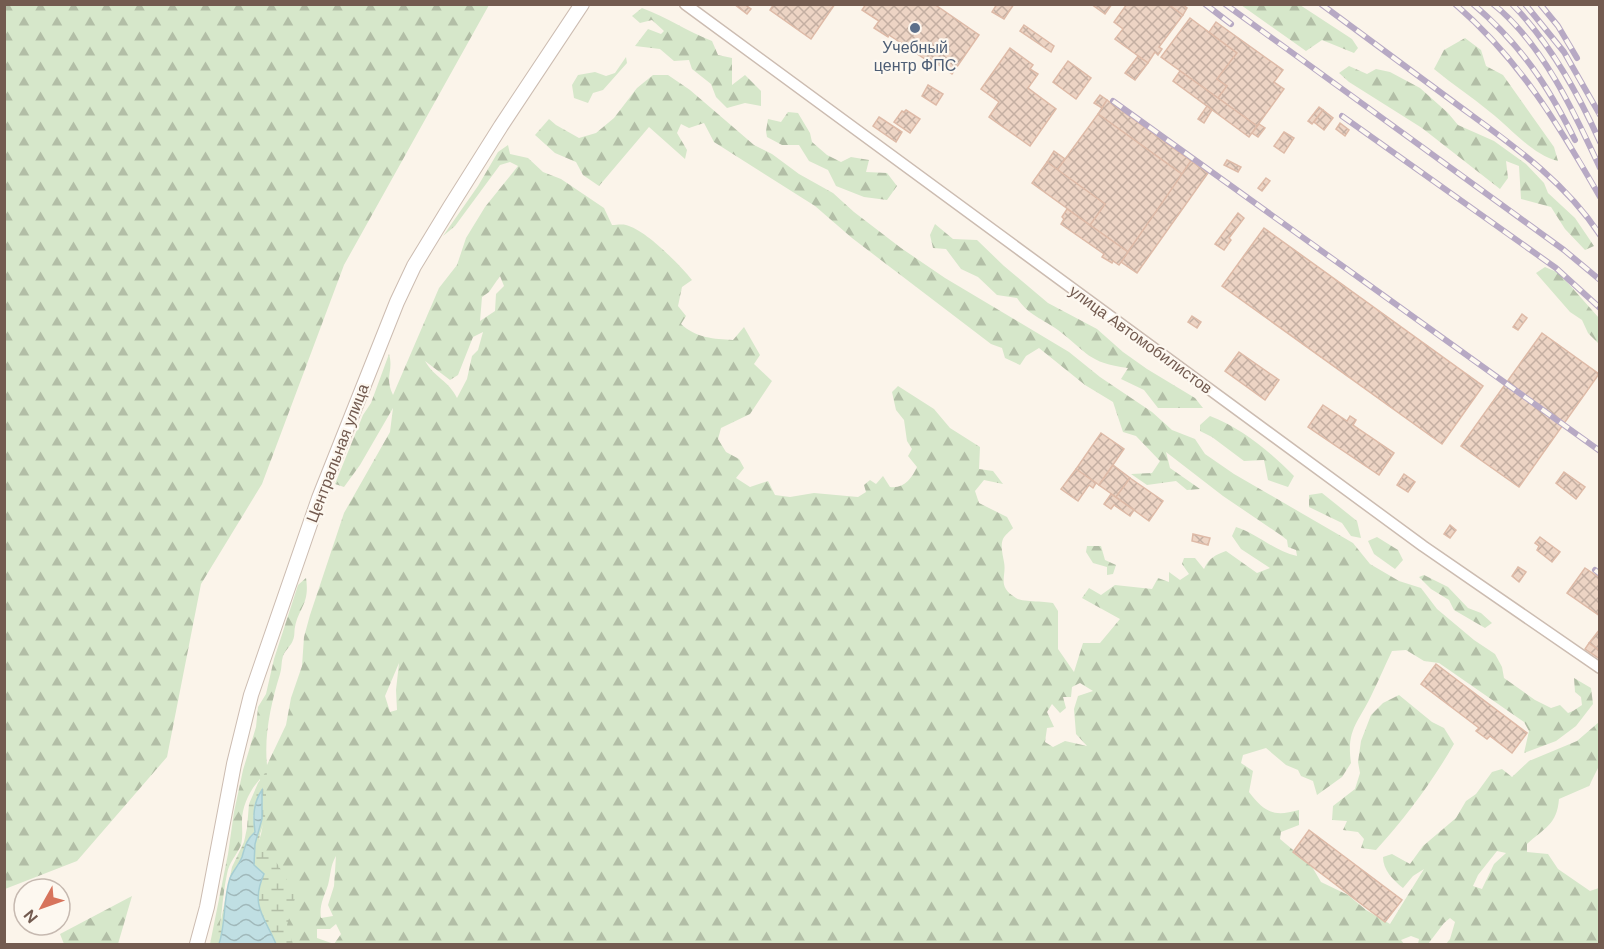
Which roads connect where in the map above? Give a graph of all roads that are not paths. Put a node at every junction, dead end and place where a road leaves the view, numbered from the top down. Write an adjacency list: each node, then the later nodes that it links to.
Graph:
1 (582, 4): 4 (street, Центральная улица)
2 (685, 4): 3 (street, улица Автомобилистов)
3 (1599, 668)
4 (197, 945)

